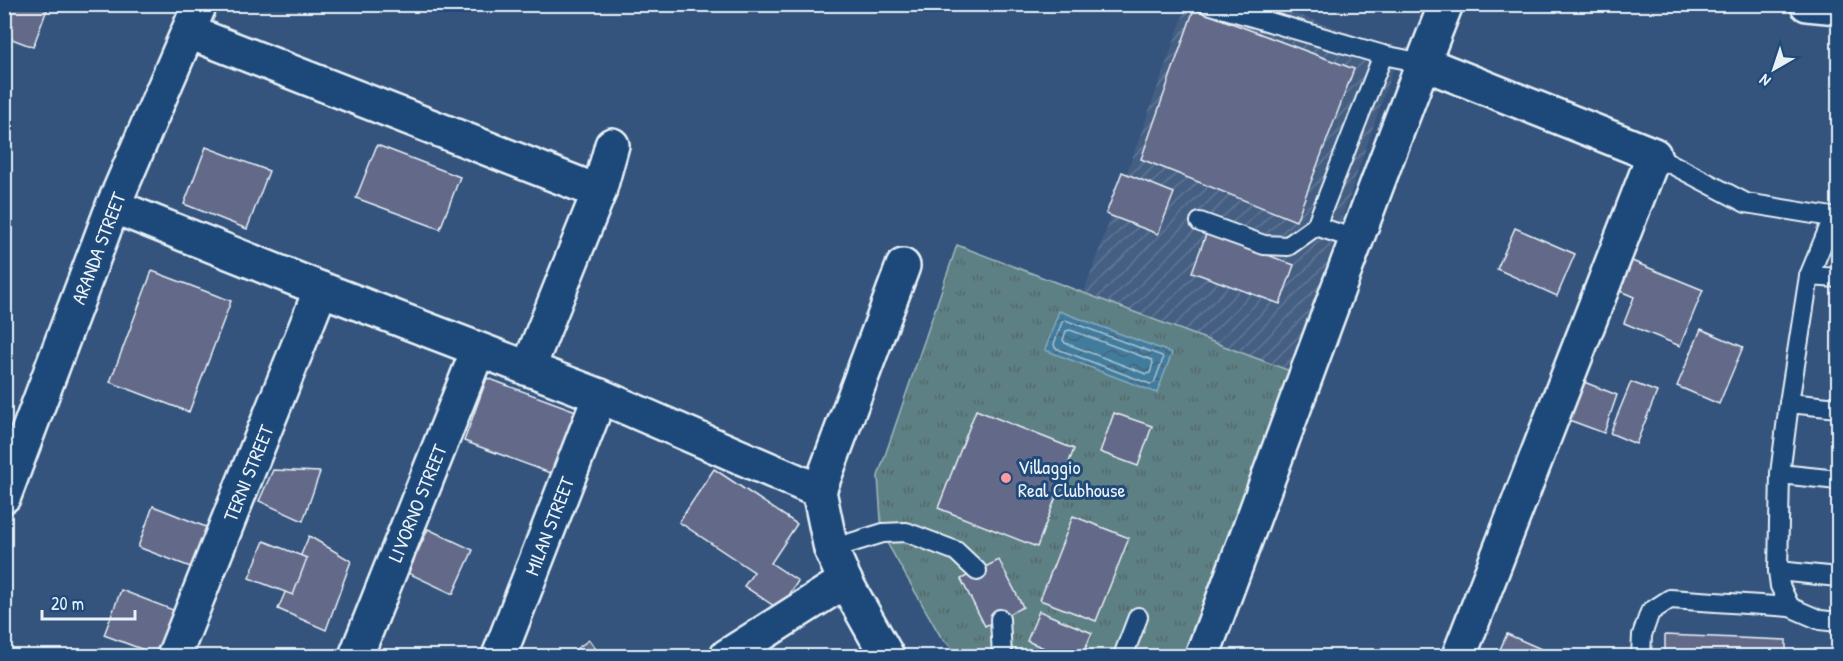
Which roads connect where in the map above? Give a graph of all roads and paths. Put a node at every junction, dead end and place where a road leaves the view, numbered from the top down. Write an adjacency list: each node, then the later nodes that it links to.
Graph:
1 (1208, 4): 6 (lane)
2 (1446, 4): 7 (street)
3 (1807, 4): 4 (street)
4 (1839, 7)
5 (194, 18): 10 (street); 11 (street, ARANDA STREET)
6 (1383, 55): 7 (lane); 14 (lane)
7 (1423, 63): 9 (street); 15 (street)
8 (612, 146): 10 (street)
9 (1654, 155): 12 (lane); 46 (street)
10 (599, 192): 21 (street)
11 (113, 206): 19 (street); 28 (street, ARANDA STREET)
12 (1836, 218): 17 (lane)
13 (1200, 222): 14 (lane)
14 (1316, 226): 15 (lane)
15 (1355, 239): 45 (street)
16 (903, 266): 27 (street)
17 (1809, 276): 18 (lane); 23 (lane)
18 (1839, 278)
19 (321, 289): 20 (street); 38 (street, TERNI STREET)
20 (478, 350): 21 (street); 39 (street, LIVORNO STREET)
21 (528, 369): 22 (street)
22 (600, 396): 27 (street); 40 (street, MILAN STREET)
23 (1789, 403): 24 (lane); 25 (lane)
24 (1839, 408)
25 (1780, 474): 26 (lane); 31 (lane)
26 (1839, 480)
27 (819, 491): 29 (street)
28 (4, 496)
29 (831, 549): 30 (lane); 33 (street)
30 (977, 571)
31 (1778, 571): 32 (lane); 34 (lane)
32 (1839, 577)
33 (845, 581): 41 (street); 42 (street)
34 (1790, 607): 37 (lane); 47 (lane)
35 (1138, 617): 44 (lane)
36 (1000, 619): 43 (lane)
37 (1839, 622)
38 (174, 657)
39 (356, 657)
40 (499, 657)
41 (727, 657)
42 (887, 657)
43 (1002, 657)
44 (1122, 657)
45 (1202, 657)
46 (1459, 657)
47 (1641, 657)

